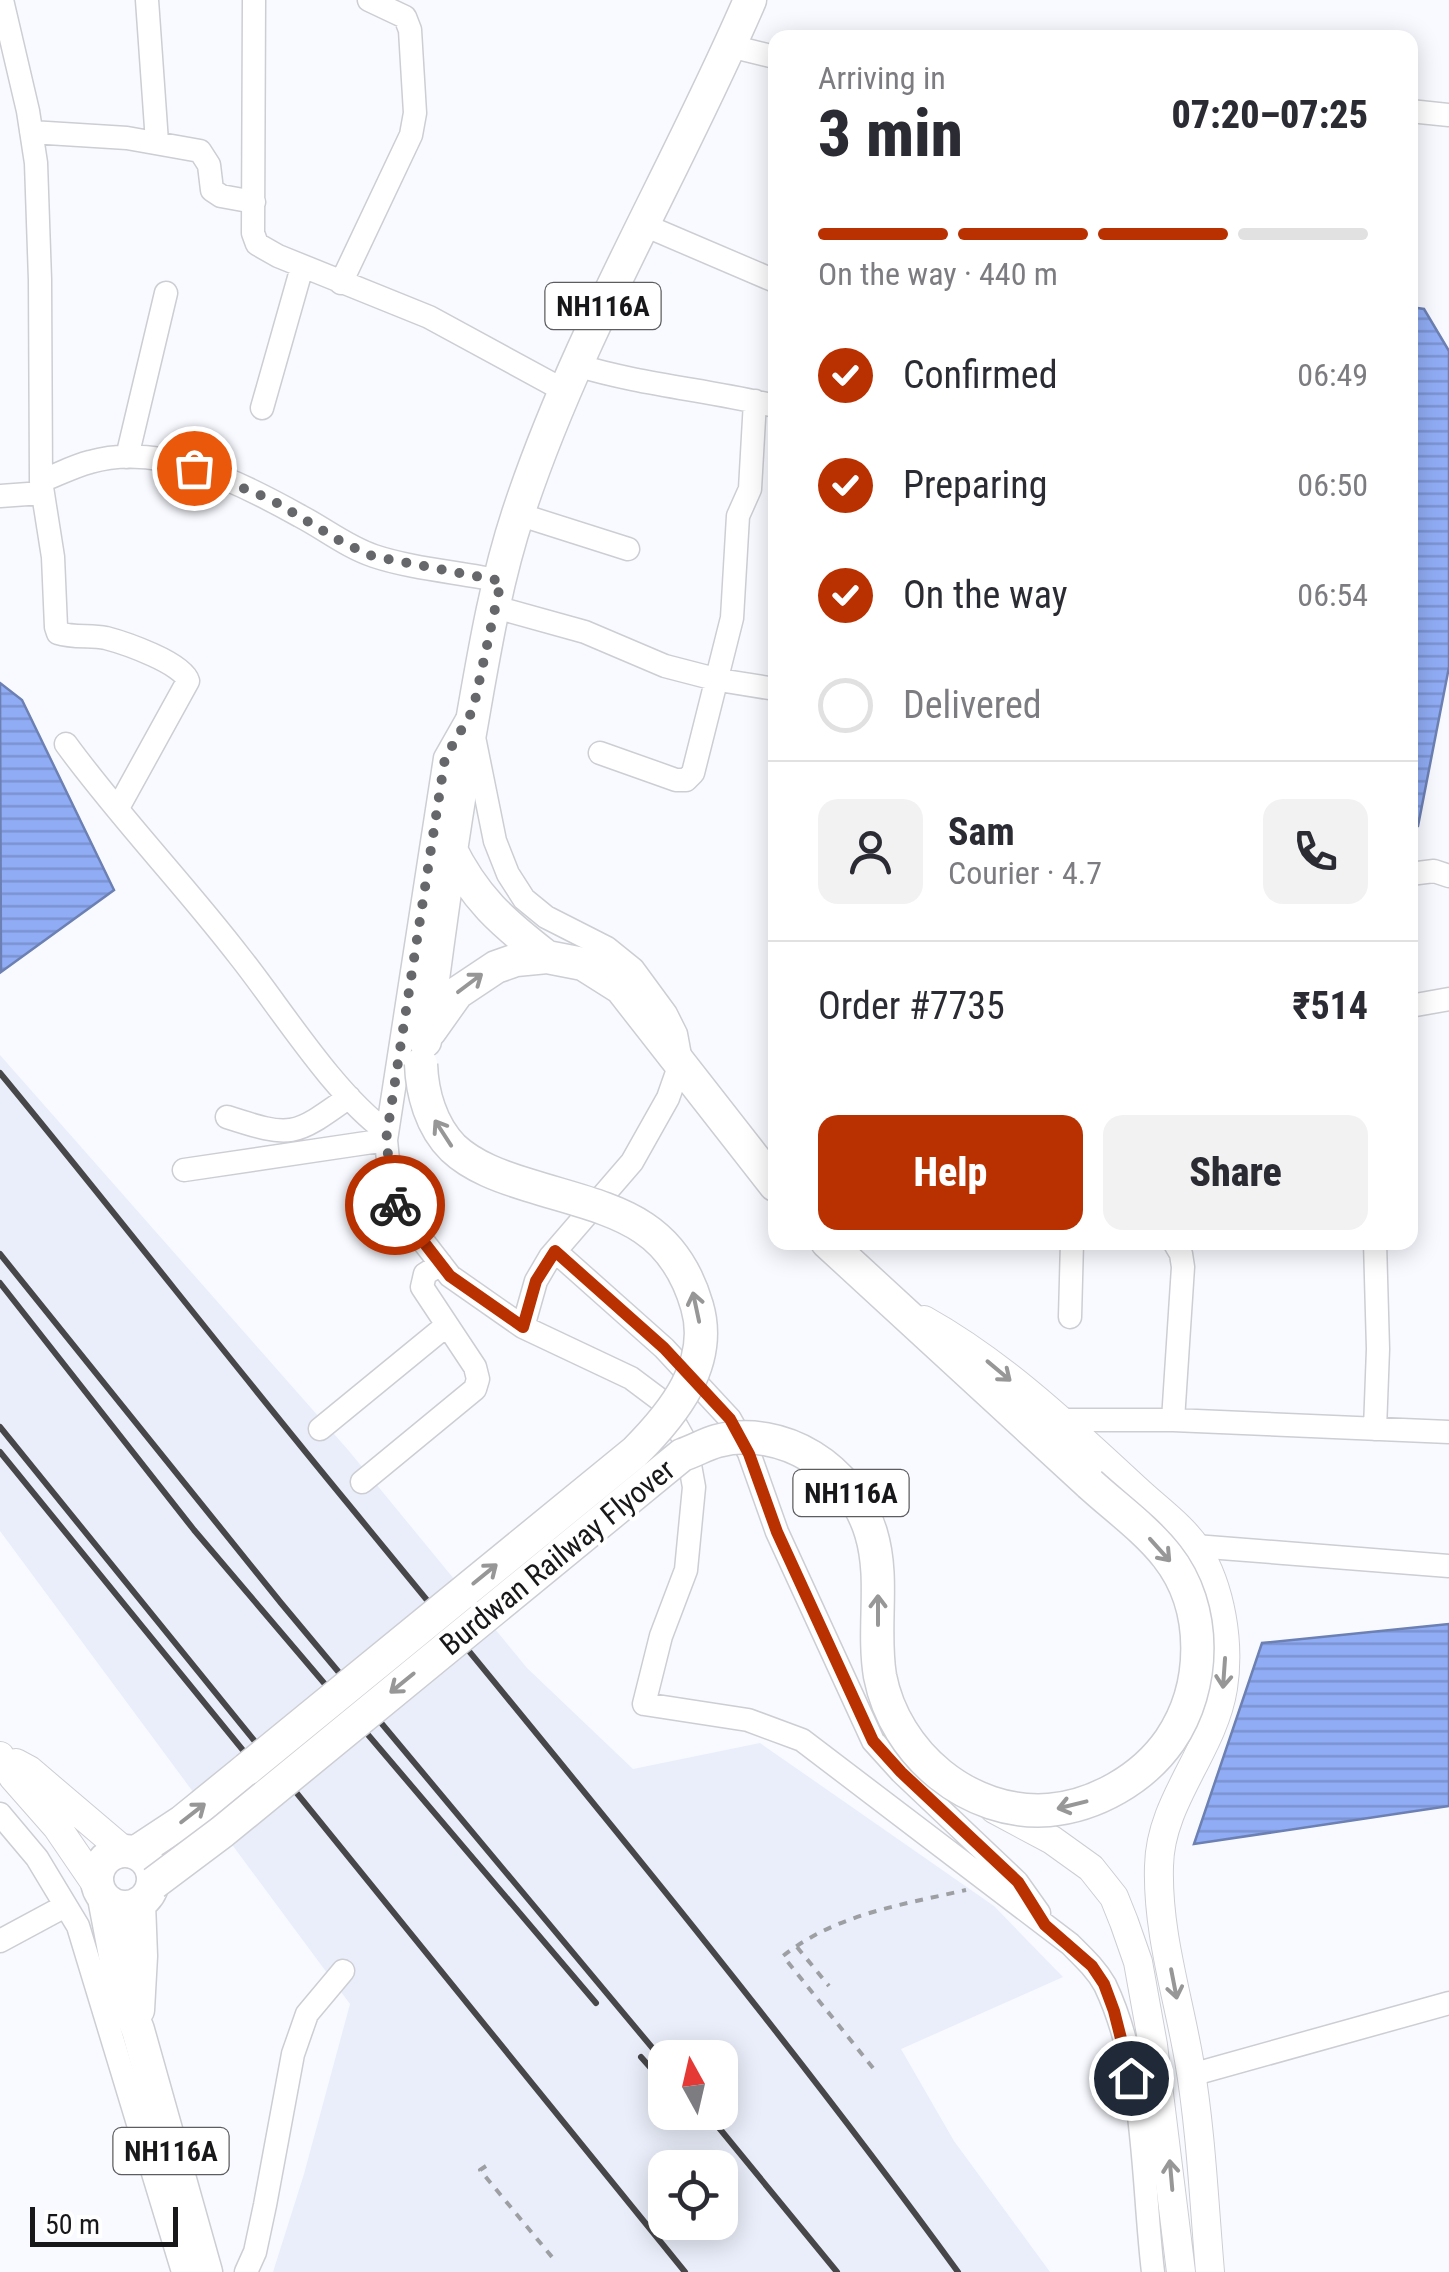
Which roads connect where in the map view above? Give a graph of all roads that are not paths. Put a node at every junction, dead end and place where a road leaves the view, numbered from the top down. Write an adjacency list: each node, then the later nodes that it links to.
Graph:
1 (2, 0): 10 (street)
2 (148, 0): 11 (street)
3 (254, 0): 12 (street)
4 (369, 0): 16 (street)
5 (750, 0): 6 (highway, NH116A)
6 (730, 46): 7 (street); 13 (highway, NH116A)
7 (768, 55)
8 (1418, 112): 9 (street)
9 (1449, 114)
10 (31, 132): 11 (street); 22 (street)
11 (157, 142): 12 (street)
12 (254, 202): 14 (street)
13 (644, 225): 15 (street); 18 (highway, NH116A)
14 (302, 266): 16 (street); 20 (street)
15 (768, 277)
16 (341, 283): 18 (street)
17 (166, 294): 21 (street)
18 (570, 378): 19 (street); 24 (highway, NH116A)
19 (765, 404): 27 (street)
20 (262, 408)
21 (127, 457): 22 (street); 26 (street)
22 (42, 487): 23 (street); 32 (street)
23 (0, 496)
24 (518, 514): 25 (street); 26 (highway, NH116A)
25 (628, 548)
26 (498, 594): 27 (street); 29 (highway, NH116A)
27 (719, 680): 28 (street); 31 (street)
28 (768, 689)
29 (472, 718): 33 (highway, NH116A); 40 (street); 43 (street)
30 (66, 744): 32 (street)
31 (600, 753)
32 (118, 808): 41 (street)
33 (449, 846): 36 (highway); 39 (highway, NH116A)
34 (1418, 873): 35 (street)
35 (1449, 876)
36 (547, 956): 39 (highway, one-way to 36); 40 (highway)
37 (1449, 999): 38 (street)
38 (1418, 1005)
39 (423, 1052): 67 (highway, Burdwan Railway Flyover / NH116A, one-way to 39, bridge)
40 (682, 1062): 44 (highway); 50 (street)
41 (349, 1098): 42 (street); 43 (street)
42 (227, 1117)
43 (386, 1136): 45 (street); 51 (street)
44 (768, 1166)
45 (184, 1170)
46 (835, 1250): 52 (highway, NH116A)
47 (1072, 1250): 53 (street)
48 (1179, 1250): 57 (street)
49 (1375, 1250): 59 (street)
50 (555, 1251): 55 (street); 71 (street)
51 (441, 1264): 54 (street); 55 (street)
52 (888, 1300): 56 (main road, one-way to 56); 65 (highway, Burdwan Railway Flyover / NH116A, one-way to 65, bridge)
53 (1070, 1317)
54 (447, 1325): 58 (street); 61 (street)
55 (523, 1327): 71 (street)
56 (1057, 1420): 57 (street); 62 (main road)
57 (1173, 1420): 59 (street)
58 (320, 1429)
59 (1374, 1429): 60 (street)
60 (1449, 1432)
61 (362, 1482)
62 (1196, 1546): 63 (street); 76 (main road, one-way to 76)
63 (1449, 1566)
64 (0, 1756): 67 (main road); 68 (main road)
65 (973, 1797): 69 (highway, Burdwan Railway Flyover / NH116A, one-way to 69, bridge); 81 (main road, Burdwan Railway Flyover, one-way to 65, bridge)
66 (0, 1814): 70 (street)
67 (129, 1851): 68 (highway, Burdwan Railway Flyover / NH116A); 69 (highway, NH116A)
68 (101, 1893): 69 (highway); 75 (highway, NH116A)
69 (146, 1893): 75 (highway, NH116A)
70 (66, 1906): 72 (street); 77 (street)
71 (1045, 1925): 80 (street)
72 (0, 1941)
73 (343, 1971): 79 (street)
74 (1449, 2003): 76 (street)
75 (138, 2030): 78 (highway, NH116A)
76 (1191, 2075): 82 (main road)
77 (183, 2272)
78 (206, 2272)
79 (246, 2272)
80 (1153, 2272)
81 (1181, 2272)
82 (1210, 2272)

